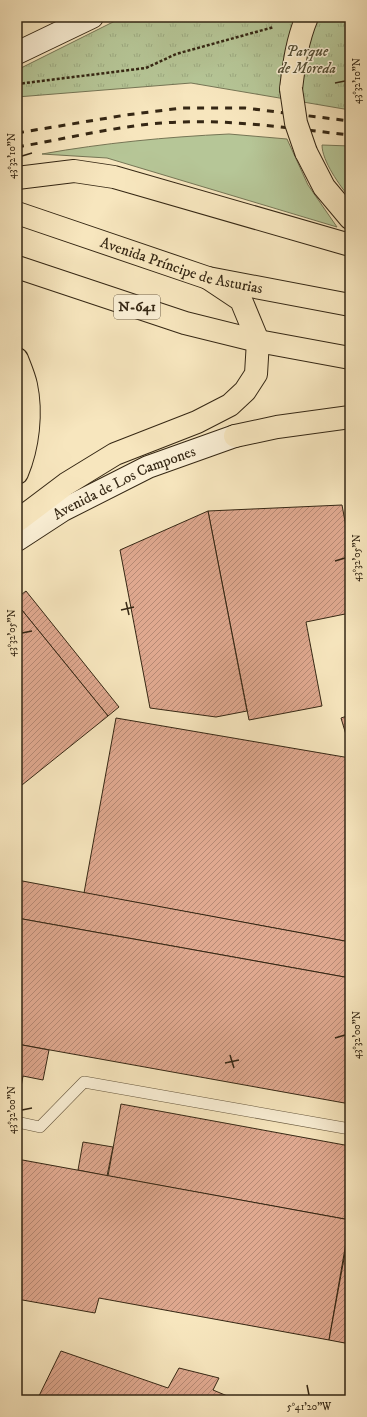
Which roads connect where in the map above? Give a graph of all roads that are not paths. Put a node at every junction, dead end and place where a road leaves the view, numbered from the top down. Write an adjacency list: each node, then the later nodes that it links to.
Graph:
1 (76, 17): 4 (street)
2 (92, 17): 4 (street)
3 (307, 17): 7 (highway, bridge)
4 (17, 53)
5 (17, 178): 8 (highway)
6 (17, 214): 10 (highway, Avenida Príncipe de Asturias)
7 (350, 218)
8 (350, 245)
9 (17, 267): 12 (highway, N-641)
10 (208, 278): 11 (highway, Avenida Príncipe de Asturias); 12 (highway)
11 (350, 306)
12 (258, 341): 13 (highway, N-641); 18 (highway)
13 (350, 358)
14 (17, 359): 17 (highway)
15 (350, 417): 16 (highway)
16 (235, 436): 19 (street, Avenida de Los Campones)
17 (17, 473)
18 (17, 521)
19 (17, 540)
20 (17, 1122): 21 (lane)
21 (350, 1129)

